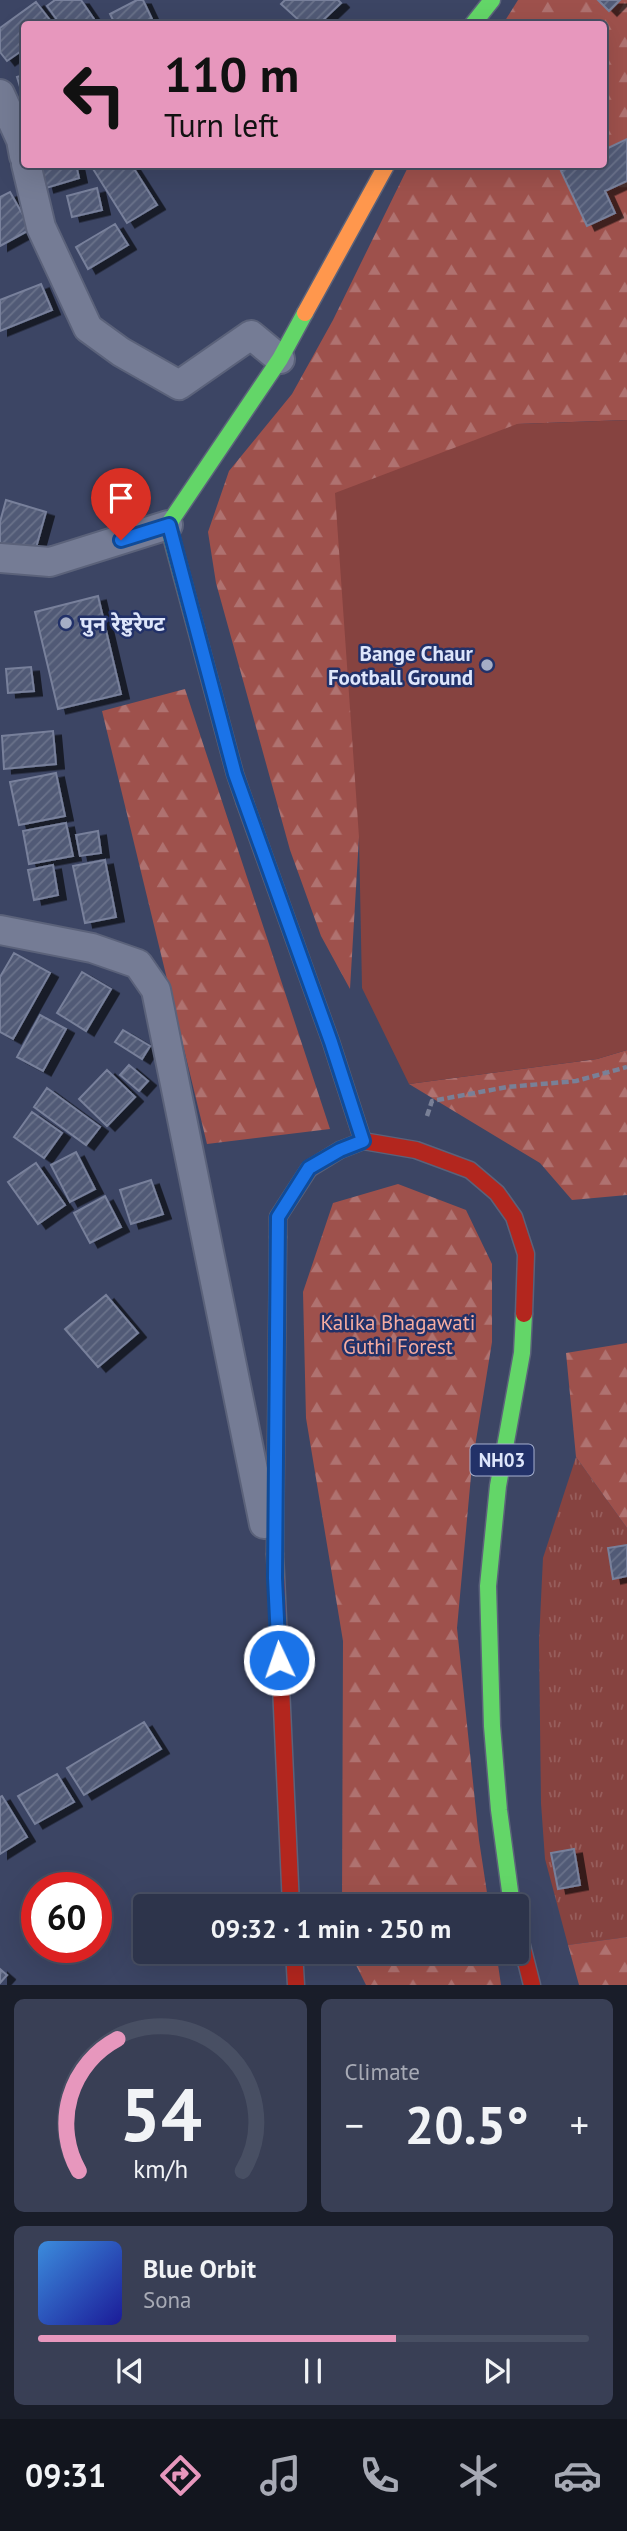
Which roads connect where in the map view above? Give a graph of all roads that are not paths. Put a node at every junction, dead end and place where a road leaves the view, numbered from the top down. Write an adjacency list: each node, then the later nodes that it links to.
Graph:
1 (492, 0): 2 (main road)
2 (475, 21)
3 (0, 94): 4 (street)
4 (21, 140)
5 (27, 168): 7 (street)
6 (385, 168): 7 (main road)
7 (281, 359): 8 (main road)
8 (169, 525): 9 (street); 11 (main road)
9 (0, 558)
10 (0, 930): 12 (street)
11 (363, 1141): 12 (main road); 14 (main road, NH03)
12 (275, 1578): 13 (main road)
13 (290, 1894)
14 (510, 1894)
15 (295, 1964): 17 (main road)
16 (527, 1964): 18 (main road)
17 (296, 1985)
18 (532, 1985)

